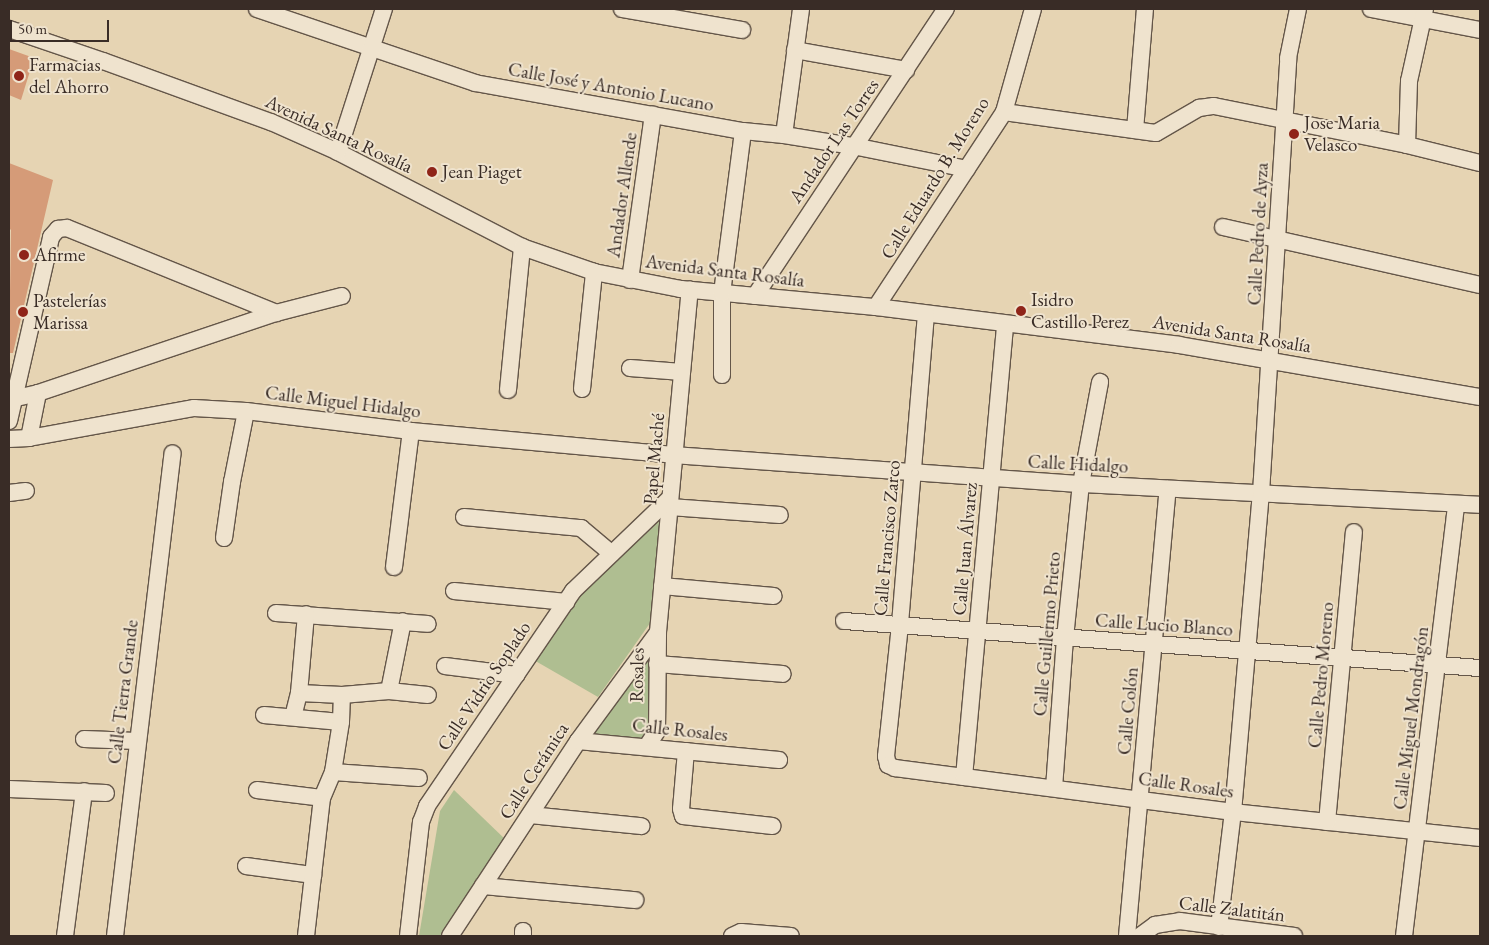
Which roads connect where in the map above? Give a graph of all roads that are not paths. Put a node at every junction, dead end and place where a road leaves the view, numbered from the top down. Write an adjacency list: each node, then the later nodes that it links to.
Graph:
1 (257, 9): 14 (street, Calle José y Antonio Lucano)
2 (384, 9): 14 (street)
3 (622, 9): 12 (street)
4 (801, 9): 15 (street)
5 (946, 9): 16 (street, Andador Las Torres)
6 (1033, 9): 17 (street, Calle Eduardo B. Moreno)
7 (1145, 9): 20 (street)
8 (1298, 9): 19 (street, Calle Pedro de Ayza)
9 (1371, 9): 10 (street)
10 (1424, 14): 13 (street); 23 (street)
11 (9, 29): 25 (street, Avenida Santa Rosalía)
12 (742, 30)
13 (1480, 30)
14 (371, 49): 18 (street, Calle José y Antonio Lucano); 25 (street)
15 (795, 50): 16 (street); 22 (street)
16 (906, 70): 24 (street, Andador Las Torres)
17 (1004, 112): 20 (street); 27 (street, Calle Eduardo B. Moreno)
18 (653, 115): 21 (street, Calle José y Antonio Lucano); 32 (street, Andador Allende)
19 (1285, 120): 20 (street); 23 (street); 29 (street, Calle Pedro de Ayza)
20 (1135, 130)
21 (743, 131): 22 (street, Calle José y Antonio Lucano); 35 (street)
22 (784, 135): 24 (street, Calle José y Antonio Lucano)
23 (1407, 144): 26 (street)
24 (853, 146): 27 (street, Calle José y Antonio Lucano); 37 (street, Andador Las Torres)
25 (338, 152): 30 (street, Avenida Santa Rosalía)
26 (1480, 163)
27 (967, 169): 38 (street, Calle Eduardo B. Moreno)
28 (1223, 227): 29 (street)
29 (1278, 239): 33 (street); 42 (street, Calle Pedro de Ayza)
30 (522, 247): 31 (street, Avenida Santa Rosalía); 47 (street)
31 (594, 272): 32 (street, Avenida Santa Rosalía); 48 (street)
32 (630, 280): 34 (street, Avenida Santa Rosalía)
33 (1480, 285)
34 (690, 290): 35 (street, Avenida Santa Rosalía); 44 (street, Papel Maché)
35 (722, 292): 37 (street, Avenida Santa Rosalía); 45 (street)
36 (342, 296): 39 (street)
37 (755, 296): 38 (street, Avenida Santa Rosalía)
38 (876, 307): 40 (street, Avenida Santa Rosalía)
39 (276, 312): 49 (street); 51 (street)
40 (926, 314): 41 (street, Avenida Santa Rosalía); 59 (street, Calle Francisco Zarco)
41 (1005, 325): 42 (street, Avenida Santa Rosalía); 60 (street, Calle Juan Álvarez)
42 (1271, 359): 50 (street, Avenida Santa Rosalía); 65 (street, Calle Pedro de Ayza)
43 (630, 368): 44 (street)
44 (682, 372): 58 (street, Papel Maché)
45 (722, 375)
46 (1100, 382): 61 (street, Calle Guillermo Prieto)
47 (508, 390)
48 (582, 390)
49 (38, 393): 51 (street); 55 (street)
50 (1480, 395)
51 (12, 399): 53 (street)
52 (246, 411): 54 (street, Calle Miguel Hidalgo); 55 (street, Calle Miguel Hidalgo); 72 (street)
53 (9, 421)
54 (412, 431): 58 (street, Calle Miguel Hidalgo); 74 (street)
55 (29, 438): 56 (street, Calle Miguel Hidalgo)
56 (9, 440)
57 (173, 453): 106 (street, Calle Tierra Grande)
58 (674, 455): 59 (street, Calle Hidalgo); 66 (street, Papel Maché)
59 (913, 472): 60 (street, Calle Hidalgo); 84 (street, Calle Francisco Zarco)
60 (991, 478): 61 (street, Calle Hidalgo); 85 (street, Calle Juan Álvarez)
61 (1081, 484): 62 (street, Calle Hidalgo); 87 (street, Calle Guillermo Prieto)
62 (1168, 489): 65 (street, Calle Hidalgo); 88 (street, Calle Colón)
63 (26, 491): 64 (street)
64 (9, 493)
65 (1261, 493): 67 (street, Calle Hidalgo); 89 (street, Calle Pedro de Ayza)
66 (670, 503): 69 (street); 73 (street, Calle Vidrio Soplado); 75 (street, Papel Maché)
67 (1456, 504): 68 (street, Calle Hidalgo); 93 (street, Calle Miguel Mondragón)
68 (1480, 505)
69 (780, 515)
70 (464, 517): 73 (street)
71 (1354, 532): 90 (street, Calle Pedro Moreno)
72 (224, 538)
73 (612, 554): 78 (street, Calle Vidrio Soplado)
74 (394, 567)
75 (662, 586): 77 (street); 86 (street, Papel Maché)
76 (454, 592): 78 (street)
77 (774, 596)
78 (566, 602): 96 (street, Calle Vidrio Soplado)
79 (276, 613): 80 (street)
80 (306, 614): 81 (street); 98 (street)
81 (403, 621): 83 (street); 97 (street)
82 (844, 621): 84 (street, Calle Lucio Blanco)
83 (428, 624)
84 (900, 626): 85 (street, Calle Lucio Blanco); 110 (street, Calle Francisco Zarco)
85 (978, 631): 87 (street, Calle Lucio Blanco); 112 (street, Calle Juan Álvarez)
86 (658, 632): 91 (street, Rosales); 105 (street, Calle Cerámica)
87 (1065, 638): 88 (street, Calle Lucio Blanco); 114 (street, Calle Guillermo Prieto)
88 (1154, 644): 89 (street, Calle Lucio Blanco); 120 (street, Calle Colón)
89 (1248, 652): 90 (street, Calle Lucio Blanco); 121 (street, Calle Pedro de Ayza)
90 (1342, 659): 93 (street, Calle Lucio Blanco); 123 (street, Calle Pedro Moreno)
91 (657, 664): 95 (street); 107 (street, Rosales)
92 (445, 666): 96 (street)
93 (1437, 666): 94 (street, Calle Lucio Blanco); 126 (street, Calle Miguel Mondragón)
94 (1480, 668)
95 (783, 674)
96 (516, 675): 136 (street, Calle Vidrio Soplado)
97 (389, 692): 99 (street); 100 (street)
98 (299, 693): 99 (street); 102 (street)
99 (342, 695): 103 (street)
100 (428, 695)
101 (264, 715): 102 (street)
102 (293, 717): 103 (street)
103 (341, 722): 111 (street)
104 (84, 739): 106 (street)
105 (578, 741): 107 (street, Calle Rosales); 122 (street, Calle Cerámica)
106 (137, 742): 134 (street, Calle Tierra Grande)
107 (647, 746): 108 (street, Calle Rosales)
108 (686, 751): 109 (street, Calle Rosales); 125 (street)
109 (779, 760)
110 (888, 764): 112 (street, Calle Rosales)
111 (333, 772): 113 (street); 119 (street)
112 (964, 777): 114 (street, Calle Rosales)
113 (419, 778)
114 (1054, 788): 120 (street, Calle Rosales)
115 (9, 789): 117 (street)
116 (257, 790): 119 (street)
117 (84, 791): 118 (street); 133 (street)
118 (106, 793)
119 (322, 798): 129 (street)
120 (1141, 799): 121 (street, Calle Rosales); 140 (street, Calle Colón)
121 (1233, 812): 123 (street, Calle Rosales); 132 (street, Calle Pedro de Ayza)
122 (530, 814): 124 (street); 130 (street, Calle Cerámica)
123 (1327, 822): 126 (street, Calle Rosales)
124 (641, 826)
125 (772, 826)
126 (1418, 832): 127 (street, Calle Rosales); 143 (street, Calle Miguel Mondragón)
127 (1480, 838)
128 (246, 866): 129 (street)
129 (313, 876): 135 (street)
130 (483, 886): 131 (street); 137 (street, Calle Cerámica)
131 (635, 900)
132 (1219, 927): 141 (street, Calle Zalatitán); 142 (street, Calle Zalatitán)
133 (64, 936)
134 (115, 936)
135 (306, 936)
136 (408, 936)
137 (450, 936)
138 (732, 936): 139 (street)
139 (791, 936)
140 (1127, 936)
141 (1140, 936)
142 (1294, 936)
143 (1404, 936)

